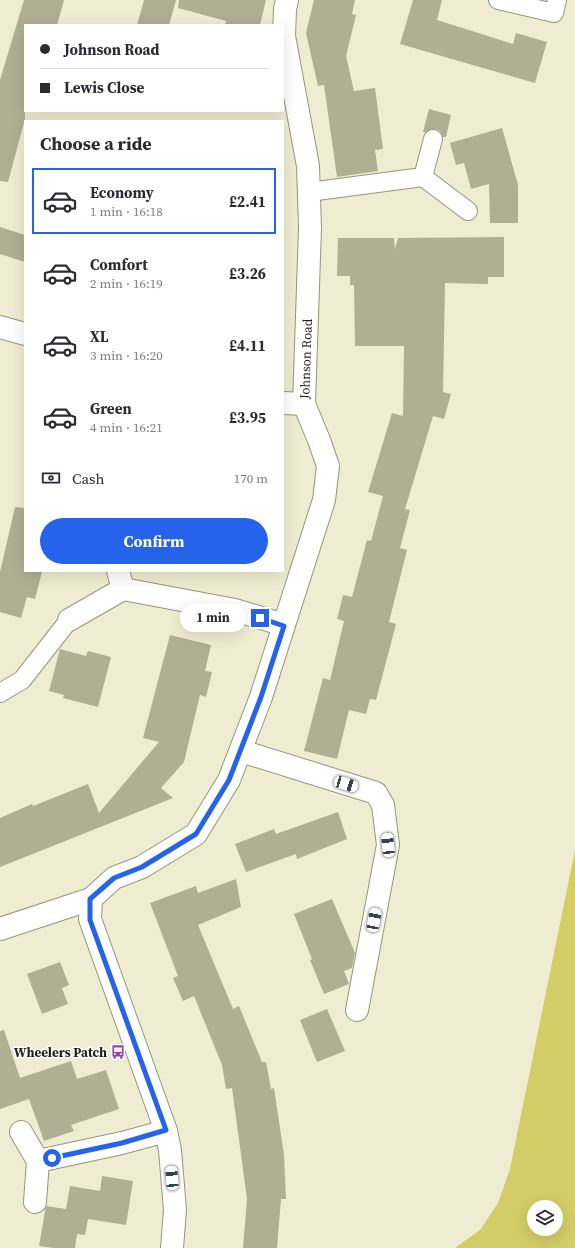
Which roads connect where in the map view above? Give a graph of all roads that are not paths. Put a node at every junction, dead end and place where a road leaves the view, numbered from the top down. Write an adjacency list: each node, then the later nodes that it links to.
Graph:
1 (287, 0): 4 (street, Johnson Road)
2 (498, 0): 3 (lane)
3 (556, 0)
4 (288, 80): 7 (street, Johnson Road)
5 (433, 138): 6 (lane)
6 (423, 177): 7 (lane); 8 (lane)
7 (309, 192): 11 (street, Johnson Road)
8 (468, 211)
9 (0, 327): 10 (street)
10 (24, 334)
11 (293, 404): 14 (street, Johnson Road)
12 (121, 580): 13 (street); 14 (street)
13 (69, 620): 15 (lane)
14 (284, 626): 16 (street, Johnson Road)
15 (0, 693)
16 (241, 751): 17 (street, Johnson Road); 19 (street)
17 (90, 899): 18 (street); 20 (street)
18 (0, 929)
19 (357, 1010)
20 (166, 1130): 22 (street); 24 (street)
21 (21, 1132): 22 (street)
22 (38, 1161): 23 (street)
23 (35, 1202)
24 (172, 1248)

